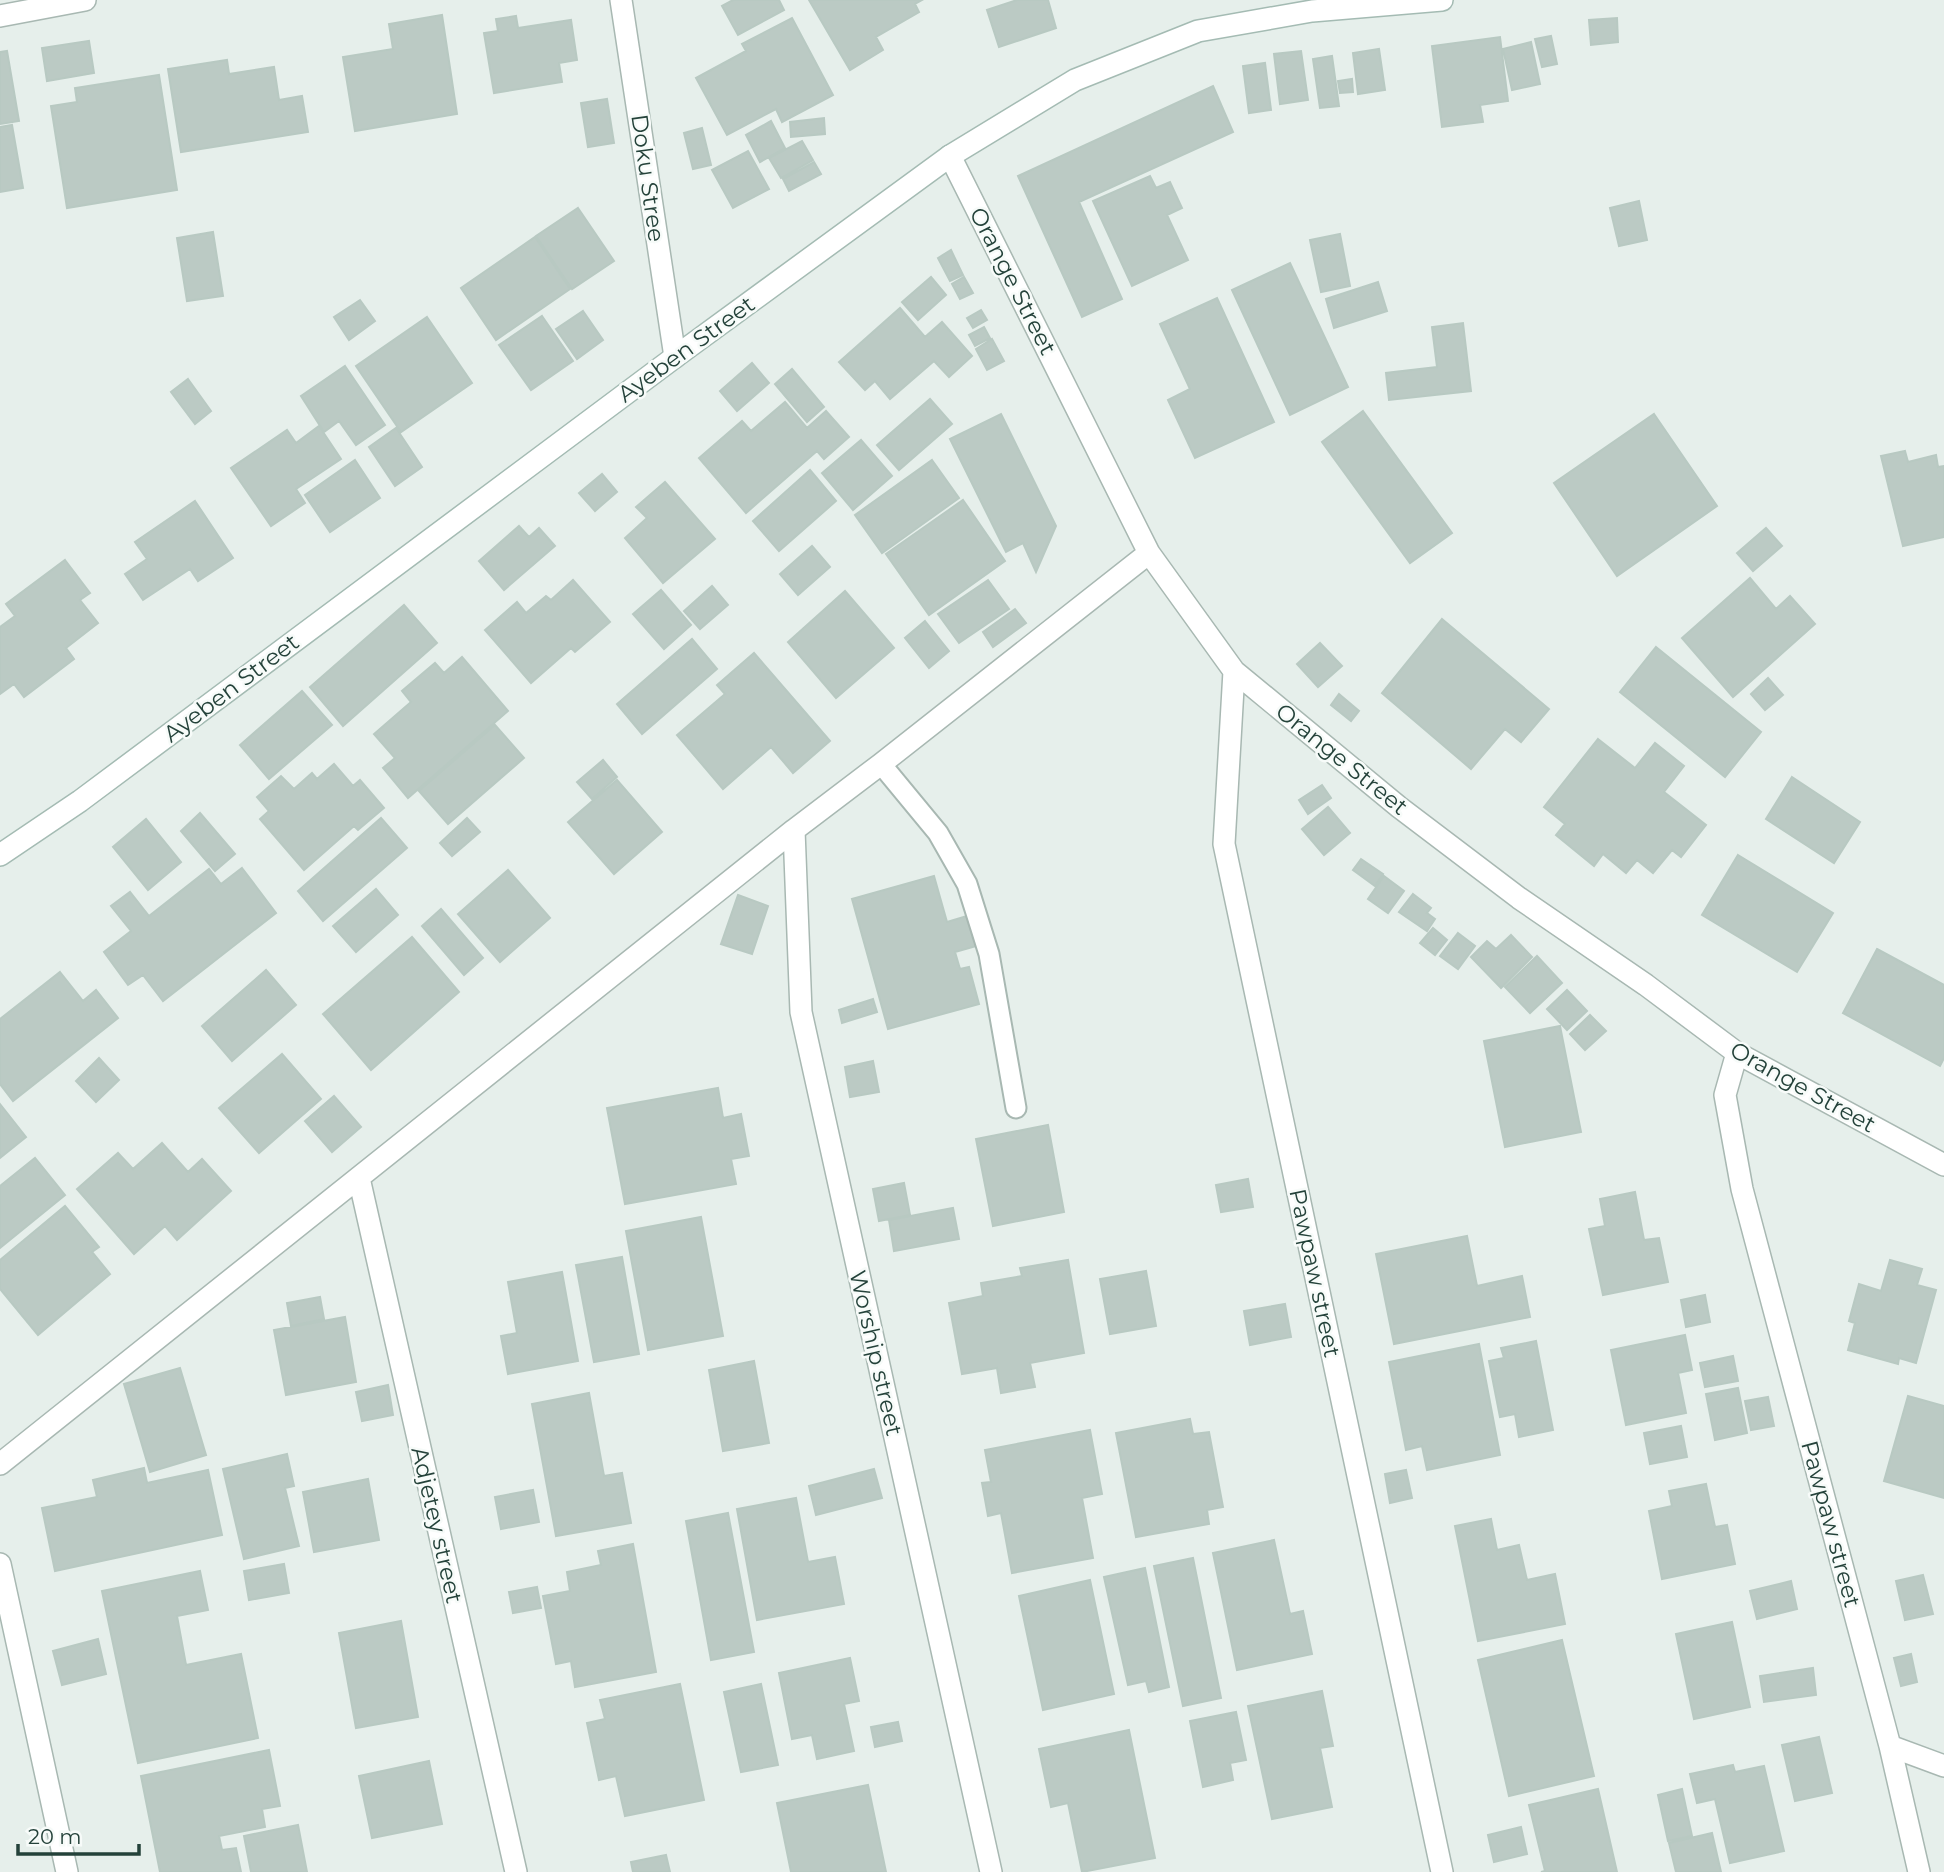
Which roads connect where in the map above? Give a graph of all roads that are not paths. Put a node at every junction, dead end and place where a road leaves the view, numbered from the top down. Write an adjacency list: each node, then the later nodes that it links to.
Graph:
1 (85, 0): 4 (street)
2 (621, 0): 6 (street, Doku Stree)
3 (1442, 0): 5 (street, Ayeben Street)
4 (0, 16)
5 (950, 156): 6 (street, Ayeben Street); 7 (street, Orange Street)
6 (674, 357): 11 (street, Ayeben Street)
7 (1149, 553): 8 (street, Orange Street); 9 (street)
8 (1234, 671): 12 (street, Orange Street); 23 (street, Pawpaw street)
9 (881, 764): 10 (street); 13 (lane)
10 (794, 830): 15 (street); 22 (street, Worship street)
11 (0, 855)
12 (1737, 1053): 14 (street, Orange Street); 18 (street, Pawpaw street)
13 (1016, 1108)
14 (1944, 1165)
15 (359, 1178): 16 (street); 21 (street, Adjetey street)
16 (0, 1464)
17 (0, 1564): 20 (street)
18 (1890, 1746): 19 (street); 24 (street, Pawpaw street)
19 (1944, 1766)
20 (67, 1872)
21 (516, 1872)
22 (991, 1872)
23 (1442, 1872)
24 (1919, 1872)

